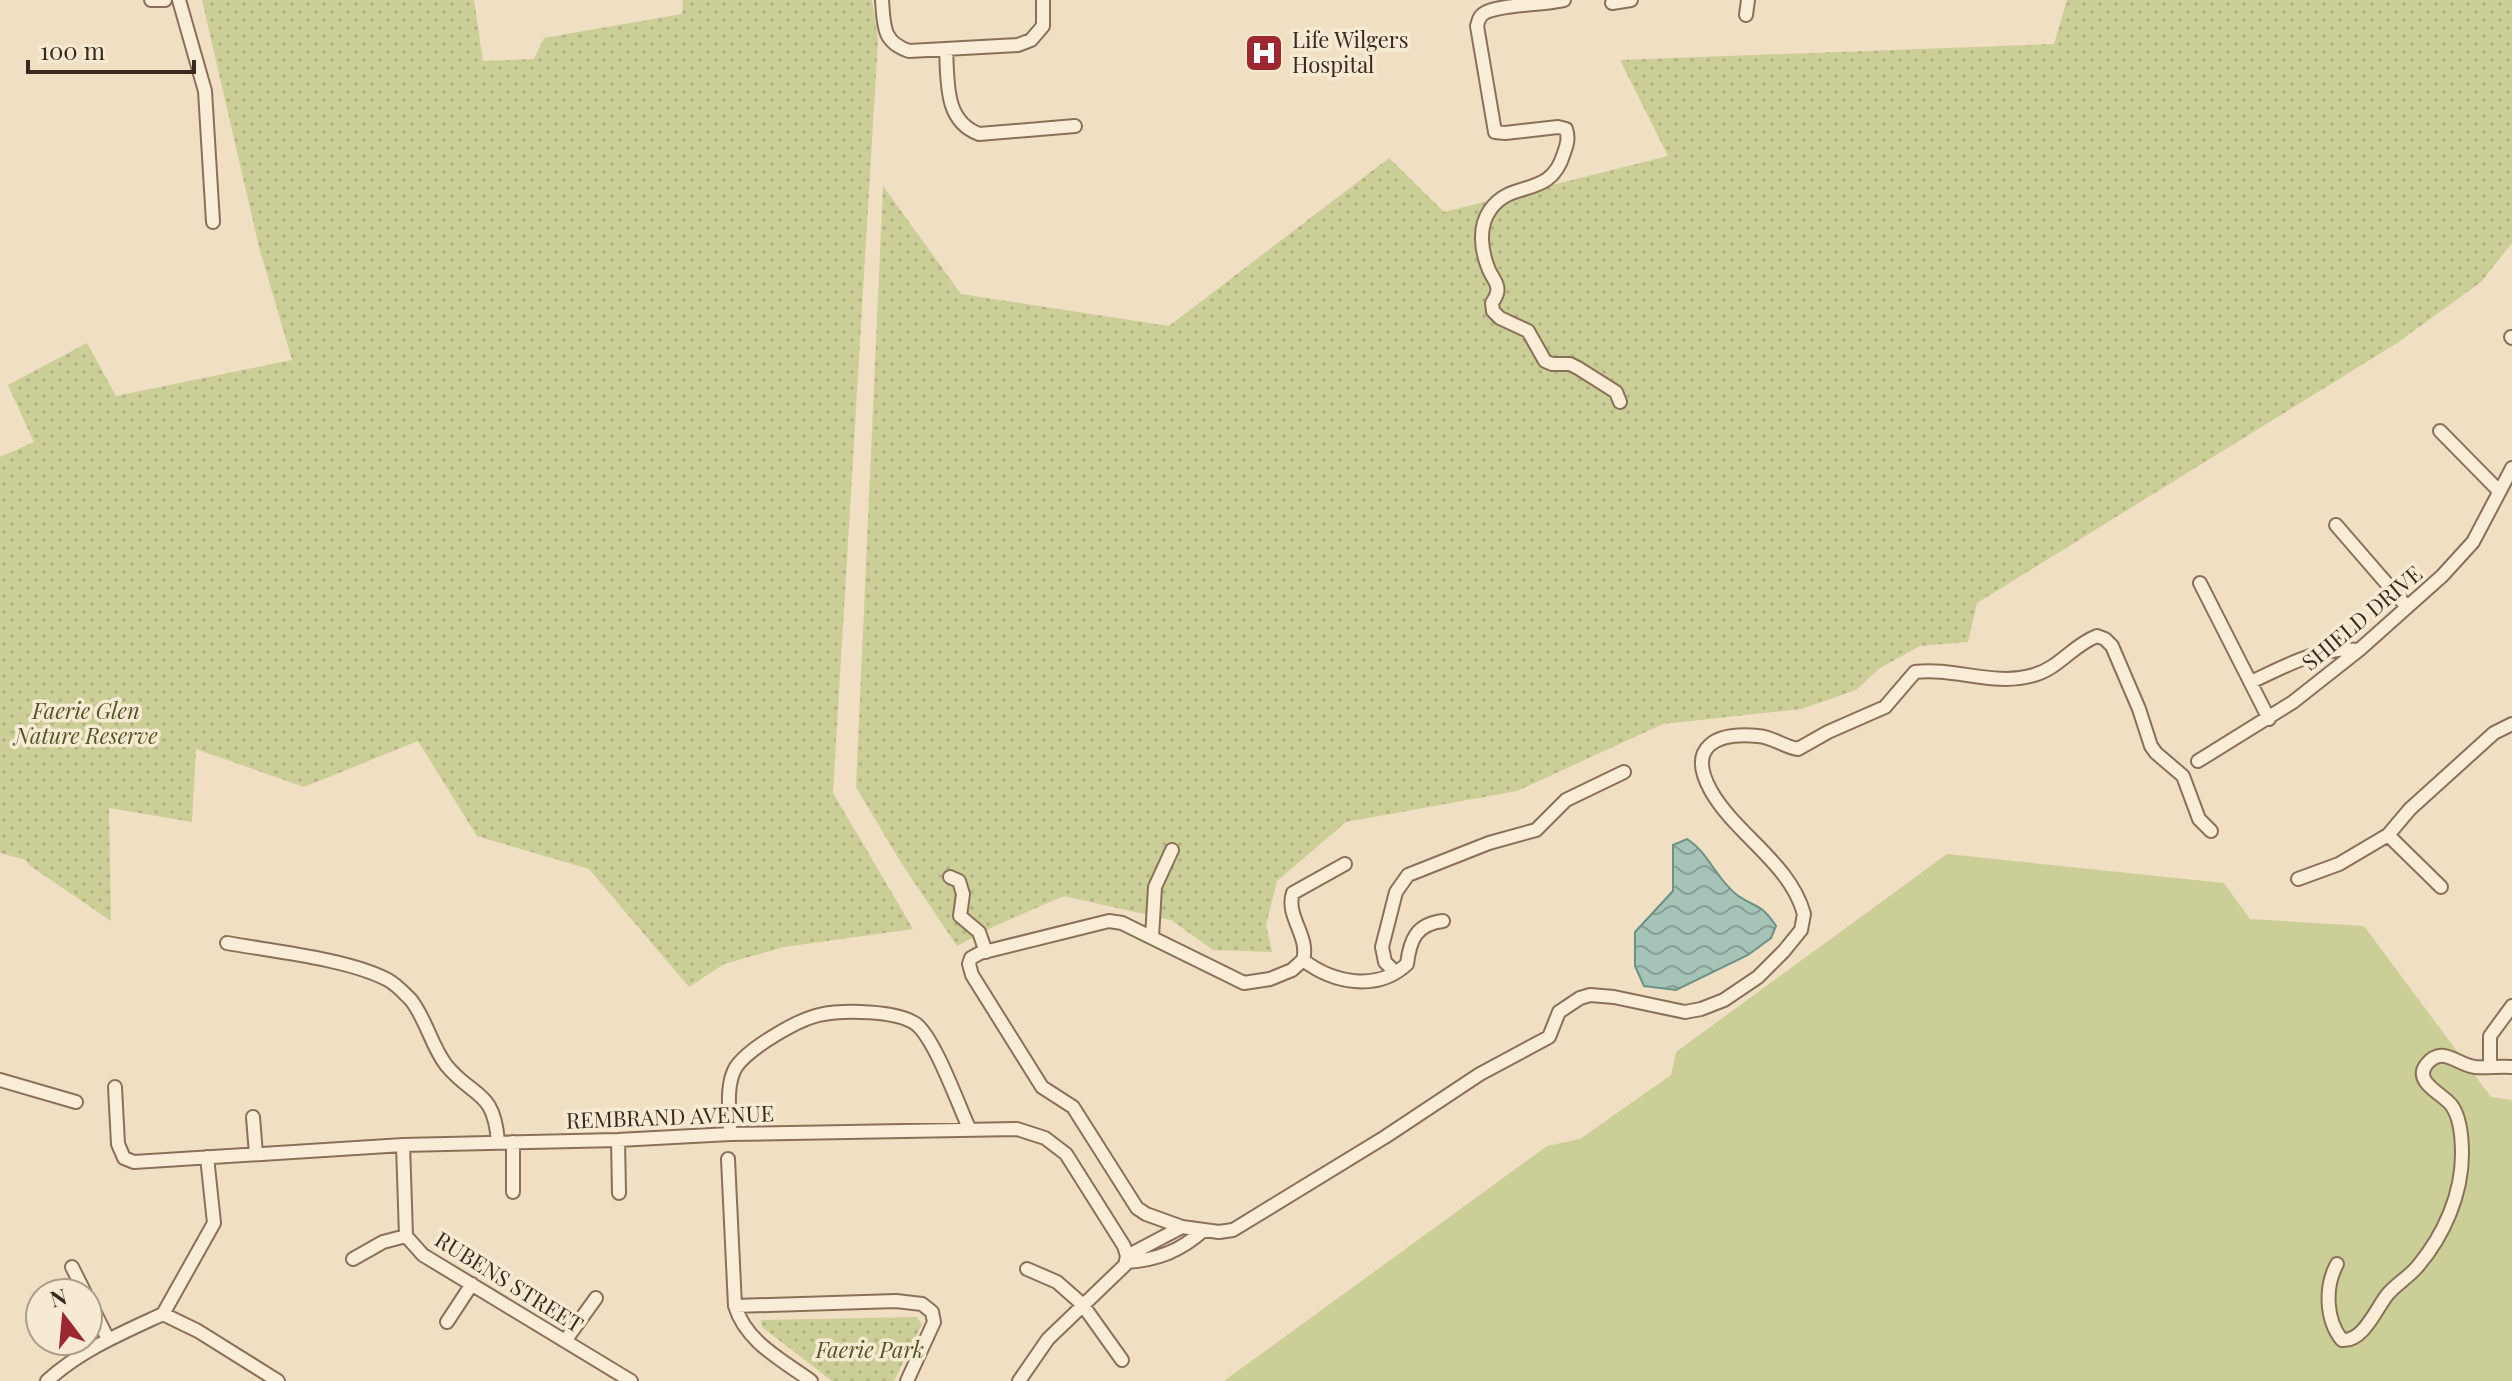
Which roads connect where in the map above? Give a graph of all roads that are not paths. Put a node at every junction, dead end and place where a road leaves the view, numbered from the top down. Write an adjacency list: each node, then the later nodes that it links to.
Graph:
1 (151, 0): 2 (street)
2 (165, 0)
3 (179, 0): 13 (street)
4 (882, 0): 11 (street)
5 (1043, 0): 11 (street)
6 (1564, 0): 14 (street)
7 (1631, 0): 9 (street)
8 (1748, 0): 10 (street)
9 (1612, 3)
10 (1746, 15)
11 (946, 50): 12 (street)
12 (1075, 126)
13 (213, 222)
14 (1620, 402)
15 (2440, 431): 17 (street)
16 (2512, 468): 17 (street, SHIELD DRIVE)
17 (2499, 491): 20 (street, SHIELD DRIVE)
18 (2336, 525): 20 (street)
19 (2200, 583): 22 (street)
20 (2407, 607): 21 (street, SHIELD DRIVE)
21 (2359, 650): 22 (street); 23 (street, SHIELD DRIVE)
22 (2251, 682): 23 (street)
23 (2269, 719): 25 (street, SHIELD DRIVE)
24 (2512, 724): 28 (street)
25 (2198, 761)
26 (1624, 772): 39 (street)
27 (2211, 831): 59 (street)
28 (2388, 835): 32 (street); 33 (street)
29 (1172, 850): 35 (street)
30 (1345, 864): 38 (street)
31 (950, 877): 37 (street)
32 (2298, 879)
33 (2441, 887)
34 (1443, 921): 39 (street)
35 (1152, 937): 37 (street); 38 (street)
36 (227, 943): 50 (street)
37 (986, 952): 58 (street)
38 (1303, 960): 39 (street)
39 (1395, 972)
40 (2512, 1006): 41 (street)
41 (2490, 1065): 42 (street); 63 (street)
42 (2512, 1067)
43 (0, 1080): 45 (street)
44 (115, 1087): 54 (street, REMBRAND AVENUE)
45 (76, 1102)
46 (253, 1117): 53 (street)
47 (969, 1128): 48 (street, REMBRAND AVENUE); 48 (street); 61 (street, REMBRAND AVENUE)
48 (730, 1134): 49 (street, REMBRAND AVENUE)
49 (618, 1140): 51 (street, REMBRAND AVENUE); 57 (street)
50 (498, 1142): 51 (street, REMBRAND AVENUE); 52 (street, REMBRAND AVENUE)
51 (513, 1142): 56 (street)
52 (403, 1145): 53 (street, REMBRAND AVENUE); 60 (street, RUBENS STREET)
53 (256, 1154): 54 (street, REMBRAND AVENUE)
54 (207, 1157): 71 (street)
55 (728, 1159): 70 (street)
56 (513, 1192)
57 (619, 1193)
58 (1182, 1227): 59 (street); 61 (street)
59 (1204, 1230): 61 (street)
60 (406, 1236): 62 (street); 67 (street, RUBENS STREET)
61 (1126, 1255): 69 (street)
62 (353, 1259)
63 (2337, 1264)
64 (72, 1267): 66 (street)
65 (1027, 1269): 69 (street)
66 (77, 1277)
67 (472, 1284): 72 (street); 75 (street, RUBENS STREET)
68 (596, 1298): 75 (street)
69 (1082, 1304): 76 (street); 82 (street)
70 (735, 1306): 80 (street); 81 (street)
71 (163, 1314): 74 (street); 78 (street)
72 (447, 1322)
73 (104, 1331): 74 (street)
74 (108, 1339): 77 (street)
75 (565, 1341): 79 (street, RUBENS STREET)
76 (1122, 1360)
77 (47, 1381)
78 (278, 1381)
79 (631, 1381)
80 (811, 1381)
81 (907, 1381)
82 (1019, 1381)

